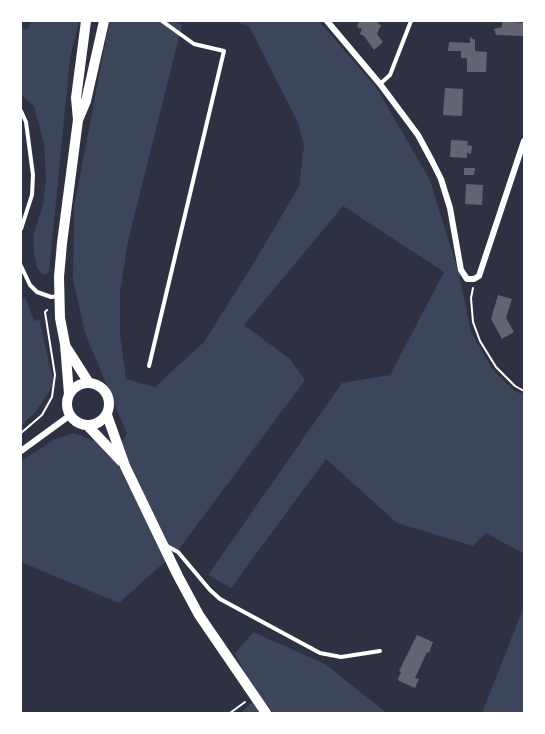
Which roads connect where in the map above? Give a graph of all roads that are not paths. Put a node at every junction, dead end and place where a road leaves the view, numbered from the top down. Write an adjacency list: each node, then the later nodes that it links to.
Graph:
1 (86, 21): 8 (main road)
2 (104, 21): 8 (main road)
3 (162, 21): 14 (lane)
4 (327, 21): 6 (street)
5 (411, 21): 6 (lane)
6 (380, 84): 9 (street)
7 (21, 111): 10 (lane)
8 (78, 120): 12 (main road)
9 (524, 141)
10 (21, 229)
11 (21, 266): 12 (lane)
12 (59, 296): 13 (main road)
13 (64, 344): 15 (main road); 16 (main road)
14 (149, 366)
15 (89, 383): 16 (main road); 17 (main road)
16 (69, 394): 18 (main road)
17 (107, 415): 19 (main road); 21 (main road)
18 (69, 416): 19 (main road); 20 (street)
19 (88, 426): 21 (main road)
20 (21, 451)
21 (126, 465): 22 (main road)
22 (164, 544): 23 (lane); 24 (main road)
23 (380, 651)
24 (266, 713)

